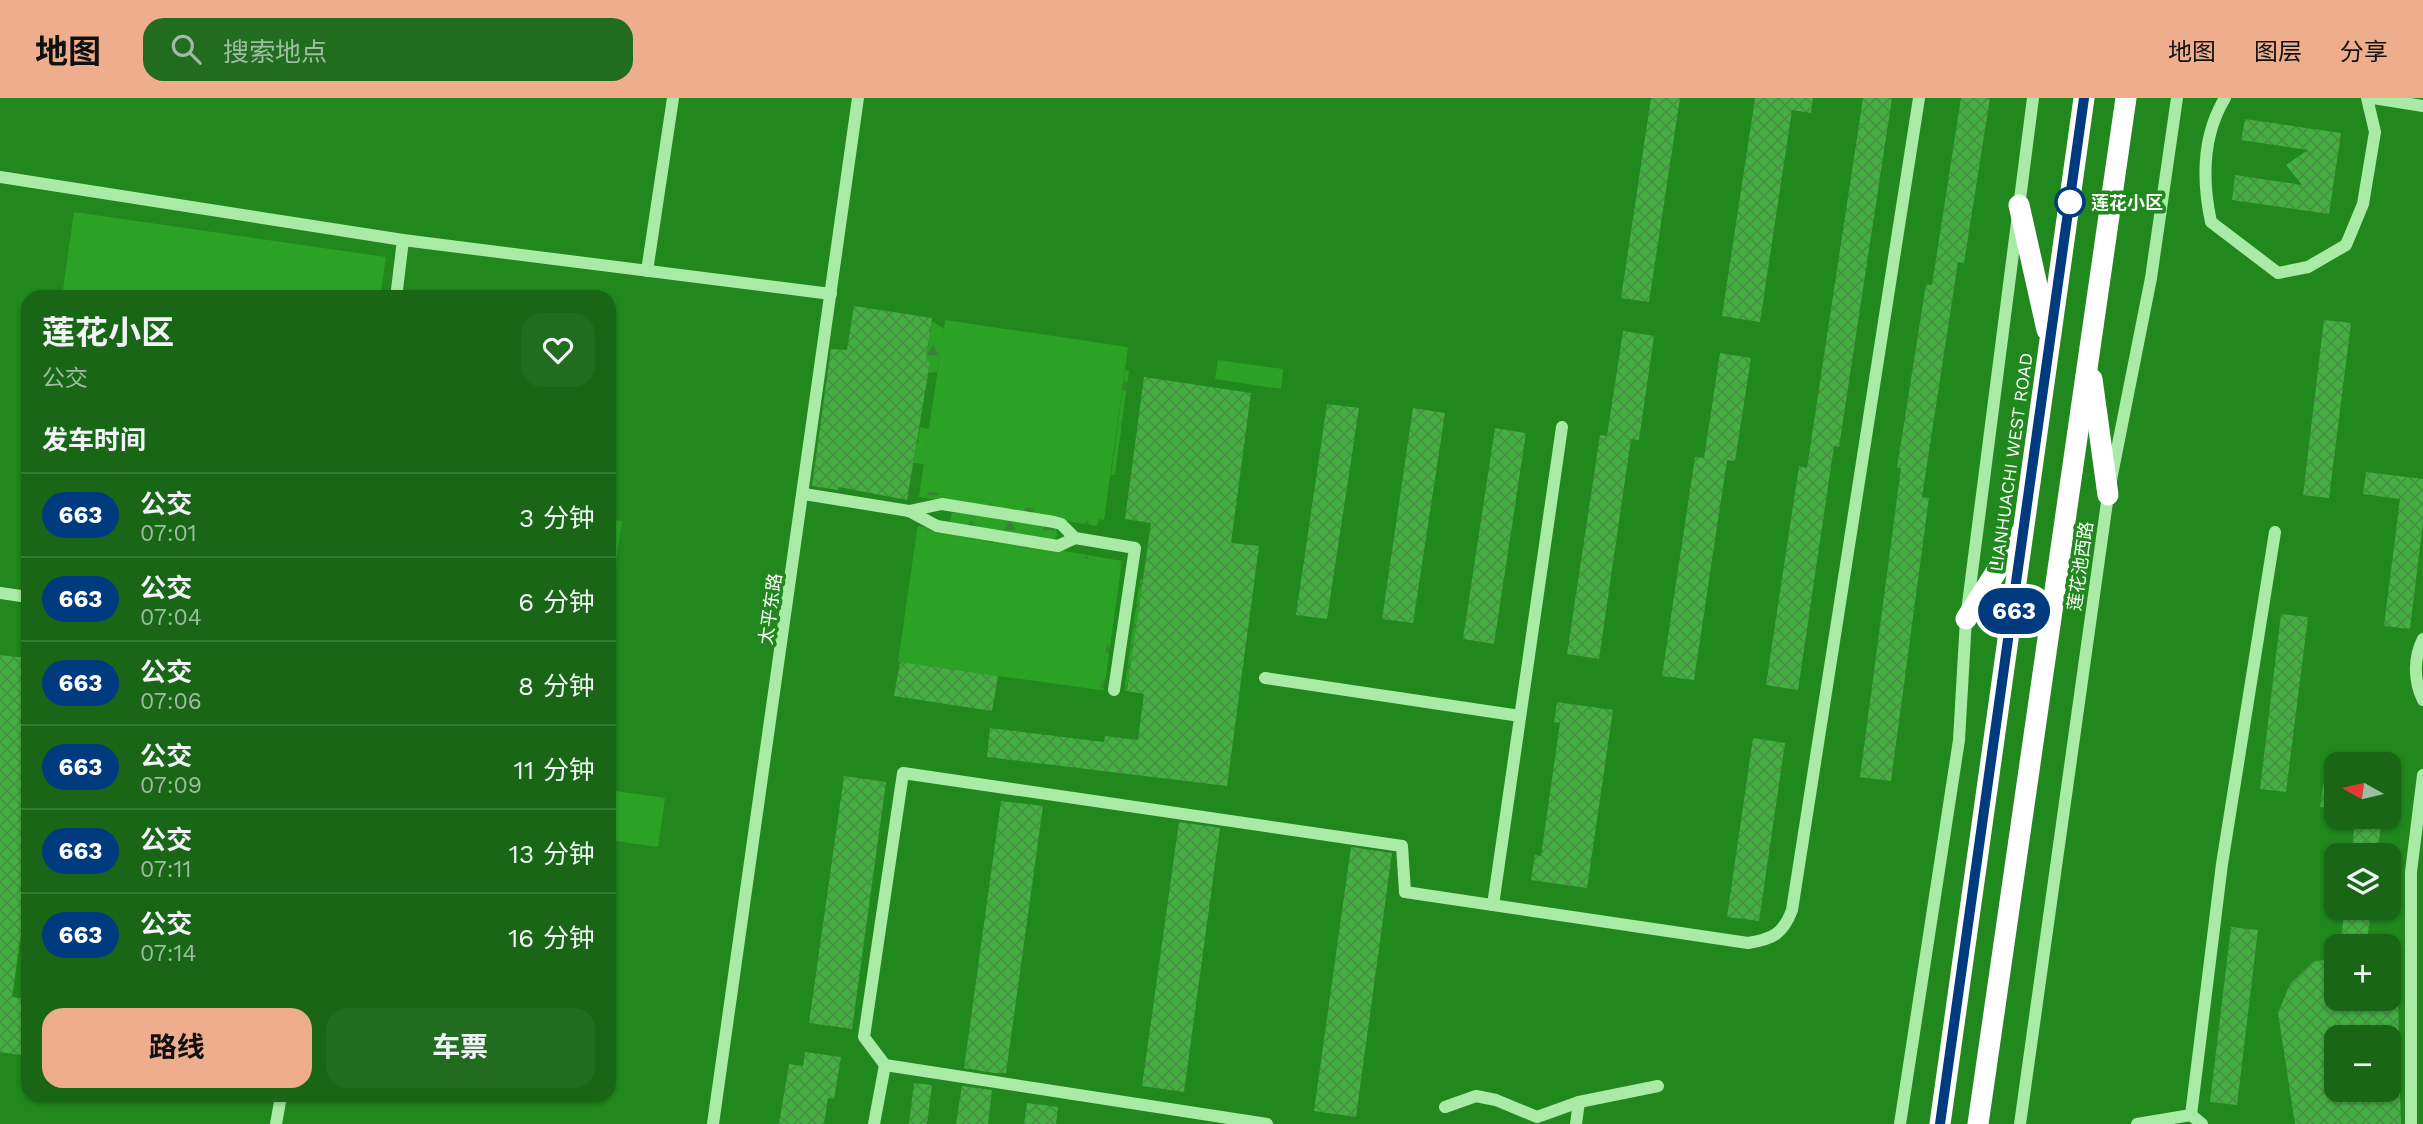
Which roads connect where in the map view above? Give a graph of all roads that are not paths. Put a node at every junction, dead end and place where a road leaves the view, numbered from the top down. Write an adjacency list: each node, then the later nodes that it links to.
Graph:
1 (673, 98): 14 (street)
2 (858, 98): 16 (street, 太平东路)
3 (1919, 98): 35 (street)
4 (2033, 98): 12 (street)
5 (2084, 98): 17 (highway, LIANHUACHI WEST ROAD)
6 (2126, 98): 18 (highway)
7 (2177, 98): 21 (street, 莲花池西路)
8 (2225, 98): 9 (street)
9 (2370, 98): 10 (street)
10 (2423, 106)
11 (0, 177): 13 (street)
12 (2019, 205): 17 (highway); 28 (street)
13 (403, 240): 14 (street); 15 (street)
14 (647, 271): 16 (street)
15 (397, 290)
16 (831, 294): 20 (street, 太平东路)
17 (2051, 345): 23 (highway, LIANHUACHI WEST ROAD)
18 (2089, 353): 21 (highway); 49 (highway)
19 (1562, 427): 33 (street)
20 (804, 494): 22 (street); 43 (street, 太平东路)
21 (2108, 495): 50 (street, 莲花池西路)
22 (909, 511): 25 (street); 25 (street)
23 (2026, 526): 28 (highway); 48 (highway, LIANHUACHI WEST ROAD)
24 (2275, 532): 41 (street)
25 (1075, 538): 31 (street)
26 (0, 593): 27 (street)
27 (21, 596)
28 (1966, 619): 47 (street)
29 (2423, 639): 32 (street)
30 (1265, 678): 33 (street)
31 (1114, 690)
32 (2423, 700)
33 (1520, 716): 35 (street)
34 (2423, 775): 53 (street)
35 (1493, 905): 36 (street)
36 (885, 1065): 44 (street); 45 (street)
37 (1658, 1086): 39 (street)
38 (280, 1102): 42 (street)
39 (1578, 1102): 40 (street); 46 (street)
40 (1445, 1107)
41 (2191, 1115): 51 (street); 52 (street)
42 (276, 1124)
43 (713, 1124)
44 (874, 1124)
45 (1267, 1124)
46 (1576, 1124)
47 (1900, 1124)
48 (1940, 1124)
49 (1978, 1124)
50 (2020, 1124)
51 (2137, 1124)
52 (2202, 1124)
53 (2411, 1124)

